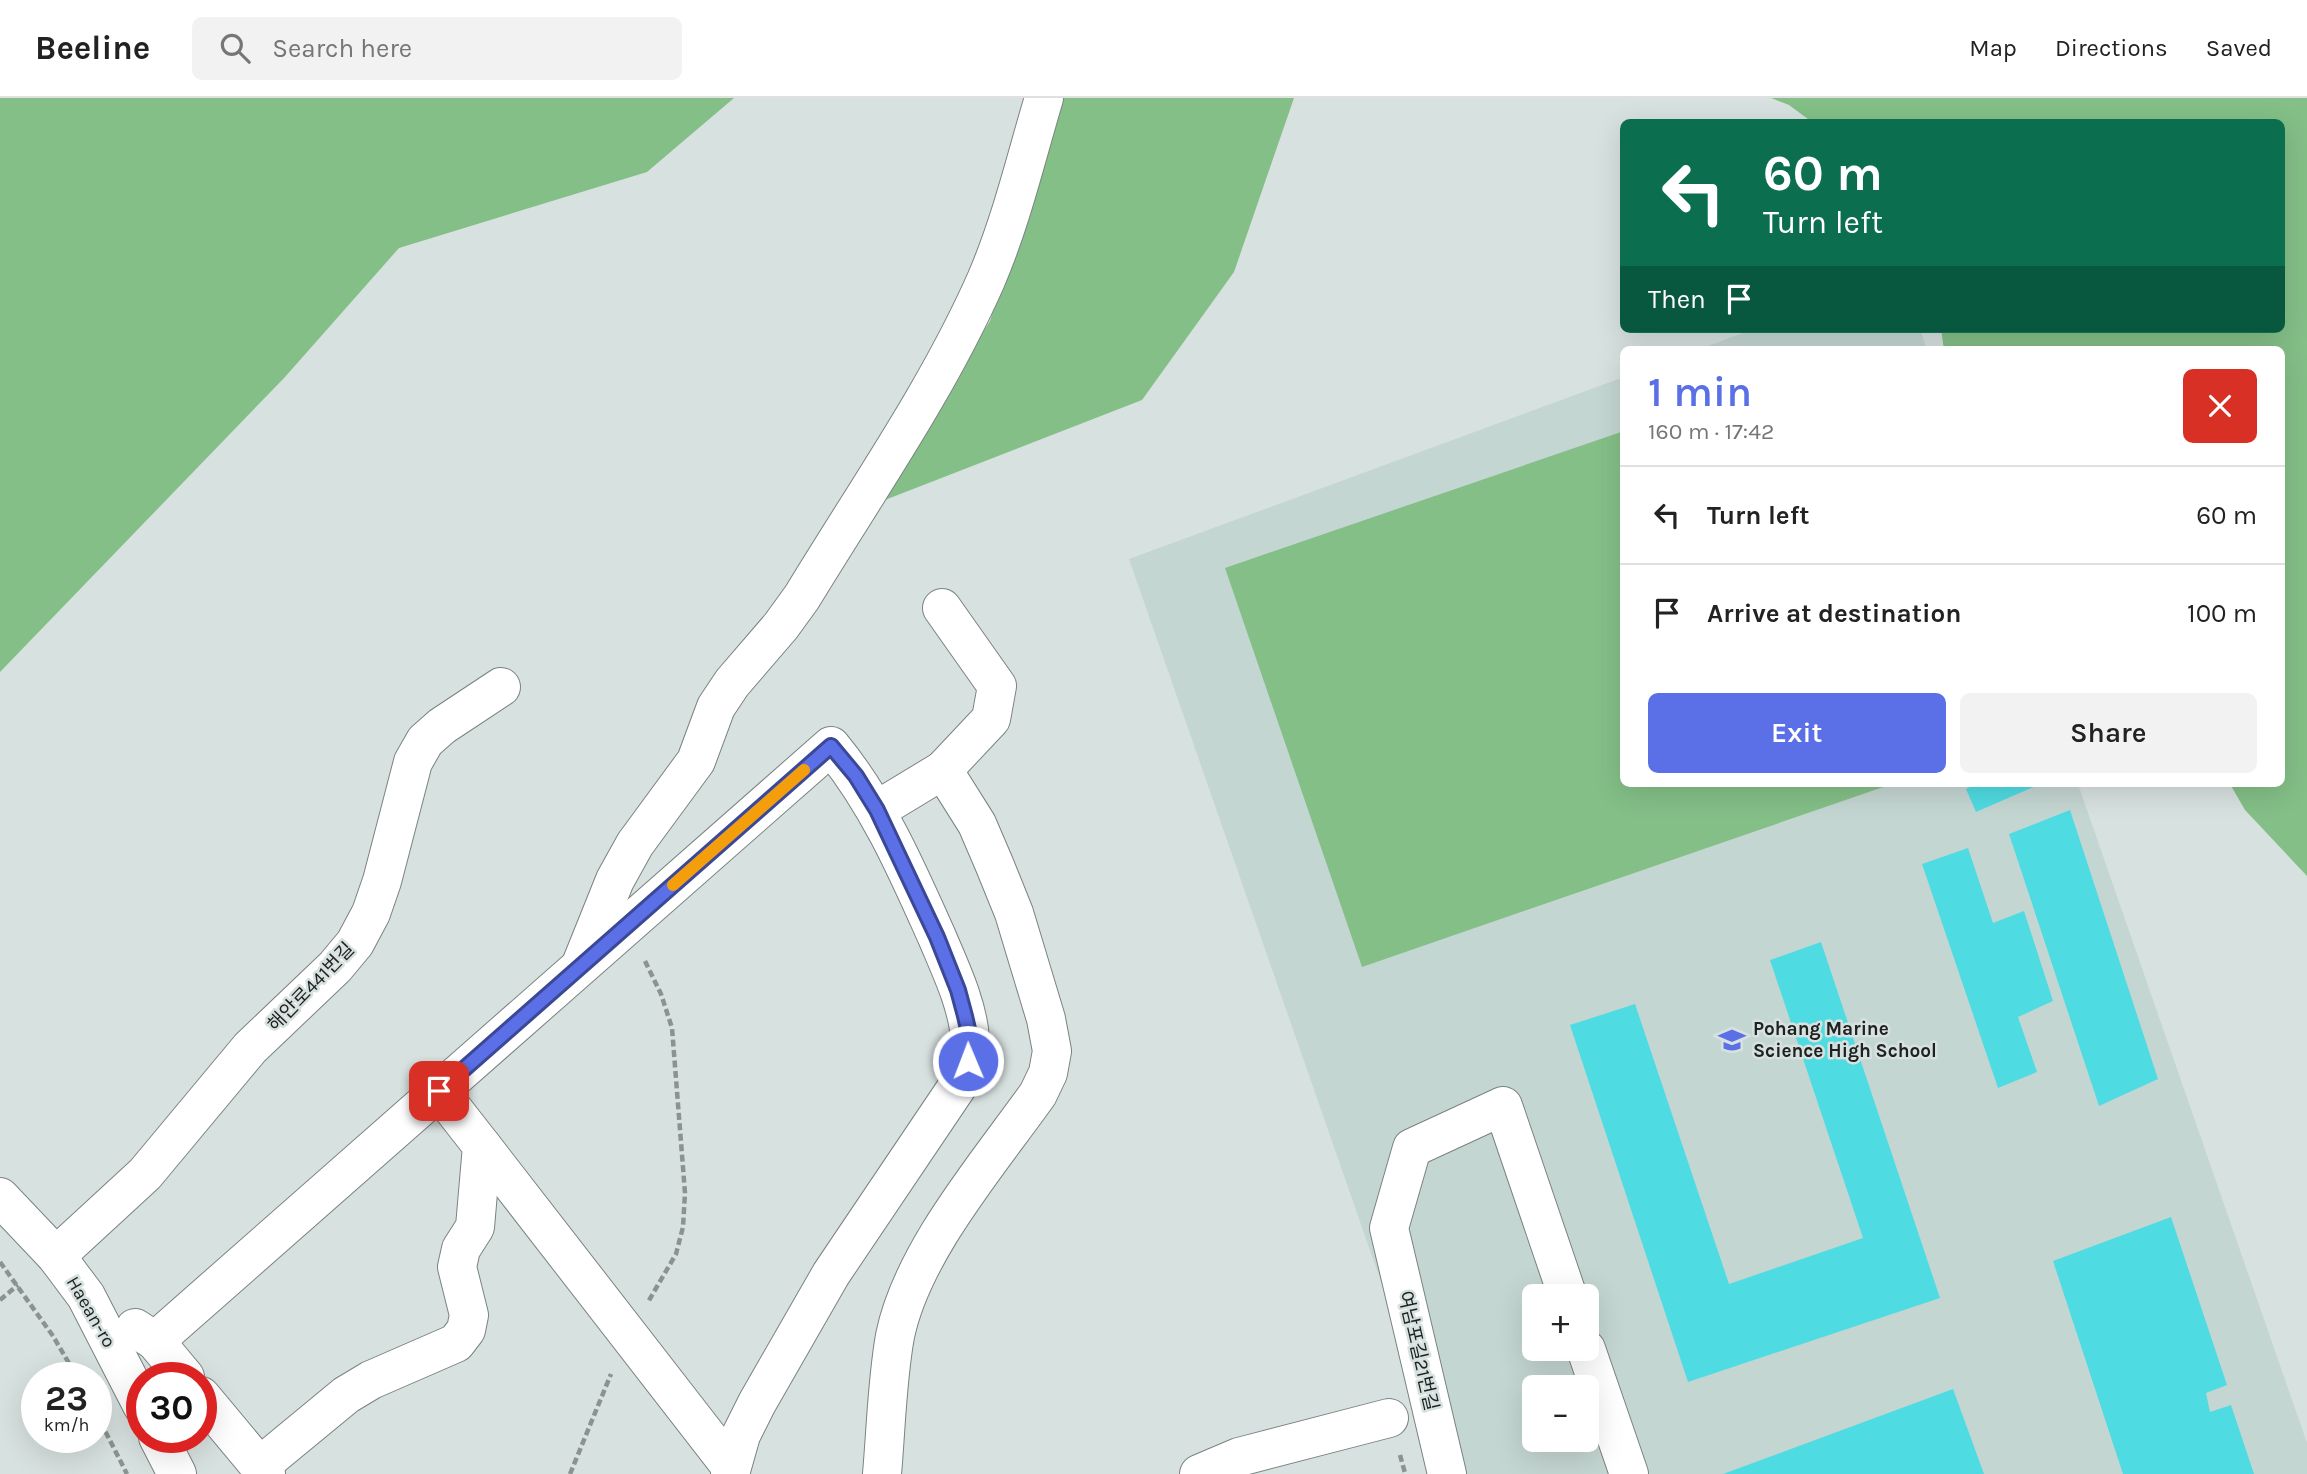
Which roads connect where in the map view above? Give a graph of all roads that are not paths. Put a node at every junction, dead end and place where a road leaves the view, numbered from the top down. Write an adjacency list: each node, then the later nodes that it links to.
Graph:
1 (1044, 98): 6 (street)
2 (942, 608): 4 (street)
3 (501, 687): 10 (street, 해안로441번길)
4 (943, 770): 5 (street); 23 (street)
5 (877, 810): 6 (street); 21 (street)
6 (580, 967): 7 (street)
7 (439, 1091): 8 (street); 13 (street)
8 (482, 1146): 20 (street); 21 (street)
9 (0, 1197): 10 (street, Haean-ro)
10 (56, 1256): 12 (street, Haean-ro)
11 (1564, 1284): 25 (street, 여남포길21번길)
12 (86, 1296): 13 (street); 16 (street, Haean-ro)
13 (155, 1341): 15 (street)
14 (1590, 1361): 26 (street)
15 (172, 1362)
16 (126, 1374)
17 (217, 1415): 20 (street)
18 (1389, 1418): 24 (street)
19 (166, 1453): 22 (street)
20 (263, 1470)
21 (730, 1471)
22 (177, 1474)
23 (882, 1474)
24 (1199, 1474)
25 (1447, 1474)
26 (1629, 1474)

